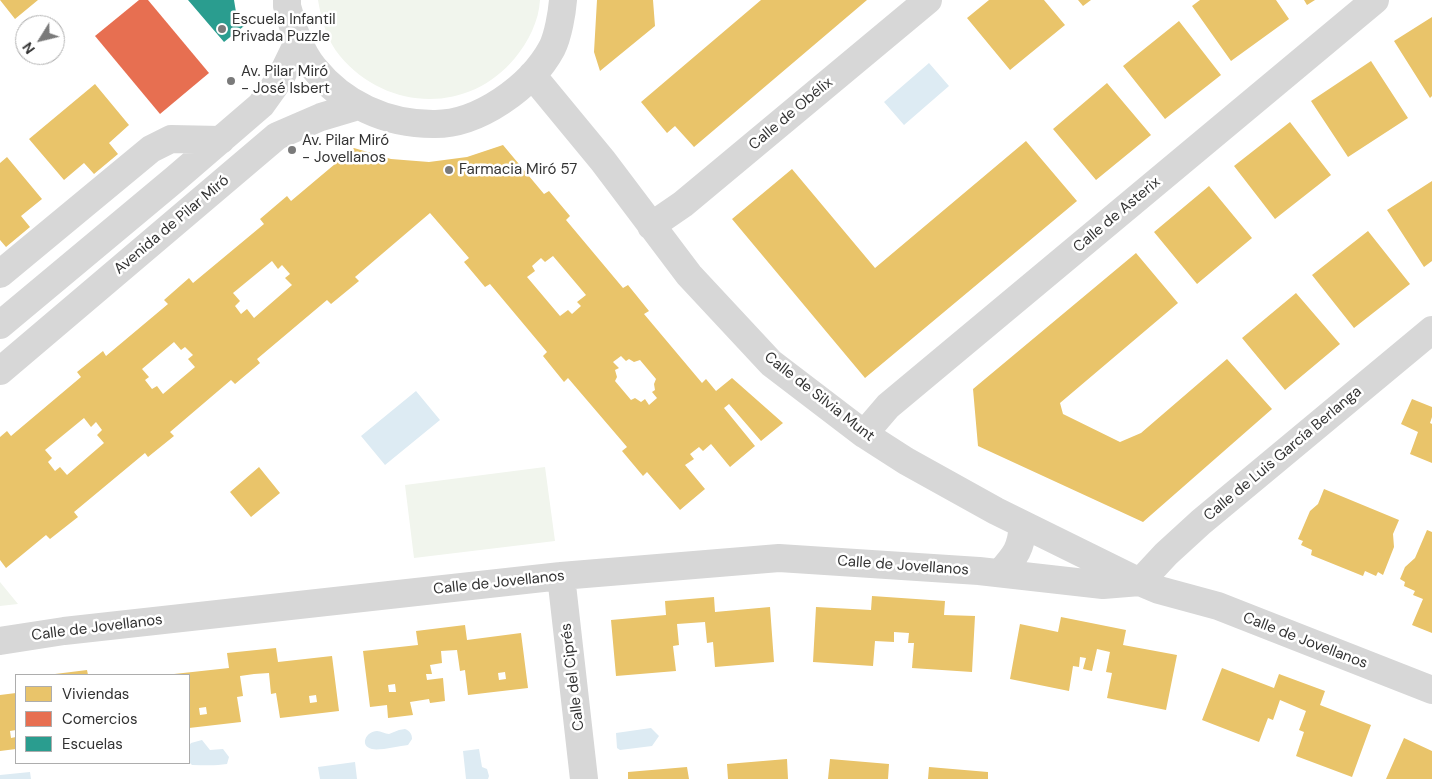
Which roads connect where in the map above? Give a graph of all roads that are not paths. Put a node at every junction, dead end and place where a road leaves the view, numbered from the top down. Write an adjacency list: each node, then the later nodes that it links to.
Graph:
1 (287, 0): 5 (street)
2 (563, 0): 6 (street)
3 (928, 0): 9 (street, Calle de Obélix)
4 (1375, 0): 14 (street, Calle de Asterix)
5 (298, 42): 7 (street); 8 (street)
6 (532, 75): 7 (street); 9 (street, Calle de Silvia Munt)
7 (358, 106): 13 (street, Avenida de Pilar Miró)
8 (221, 140): 10 (street); 11 (street)
9 (652, 226): 14 (street, Calle de Silvia Munt)
10 (0, 274)
11 (0, 325)
12 (1432, 330): 18 (street, Calle de Luis García Berlanga)
13 (0, 371)
14 (864, 434): 15 (street, Calle de Silvia Munt)
15 (1023, 525): 16 (street); 18 (street, Calle de Silvia Munt)
16 (1000, 573): 17 (street, Calle de Jovellanos); 18 (street, Calle de Jovellanos)
17 (561, 576): 19 (street, Calle de Jovellanos); 21 (street, Calle del Ciprés)
18 (1140, 582): 20 (street, Calle de Jovellanos)
19 (0, 641)
20 (1432, 690)
21 (584, 779)

